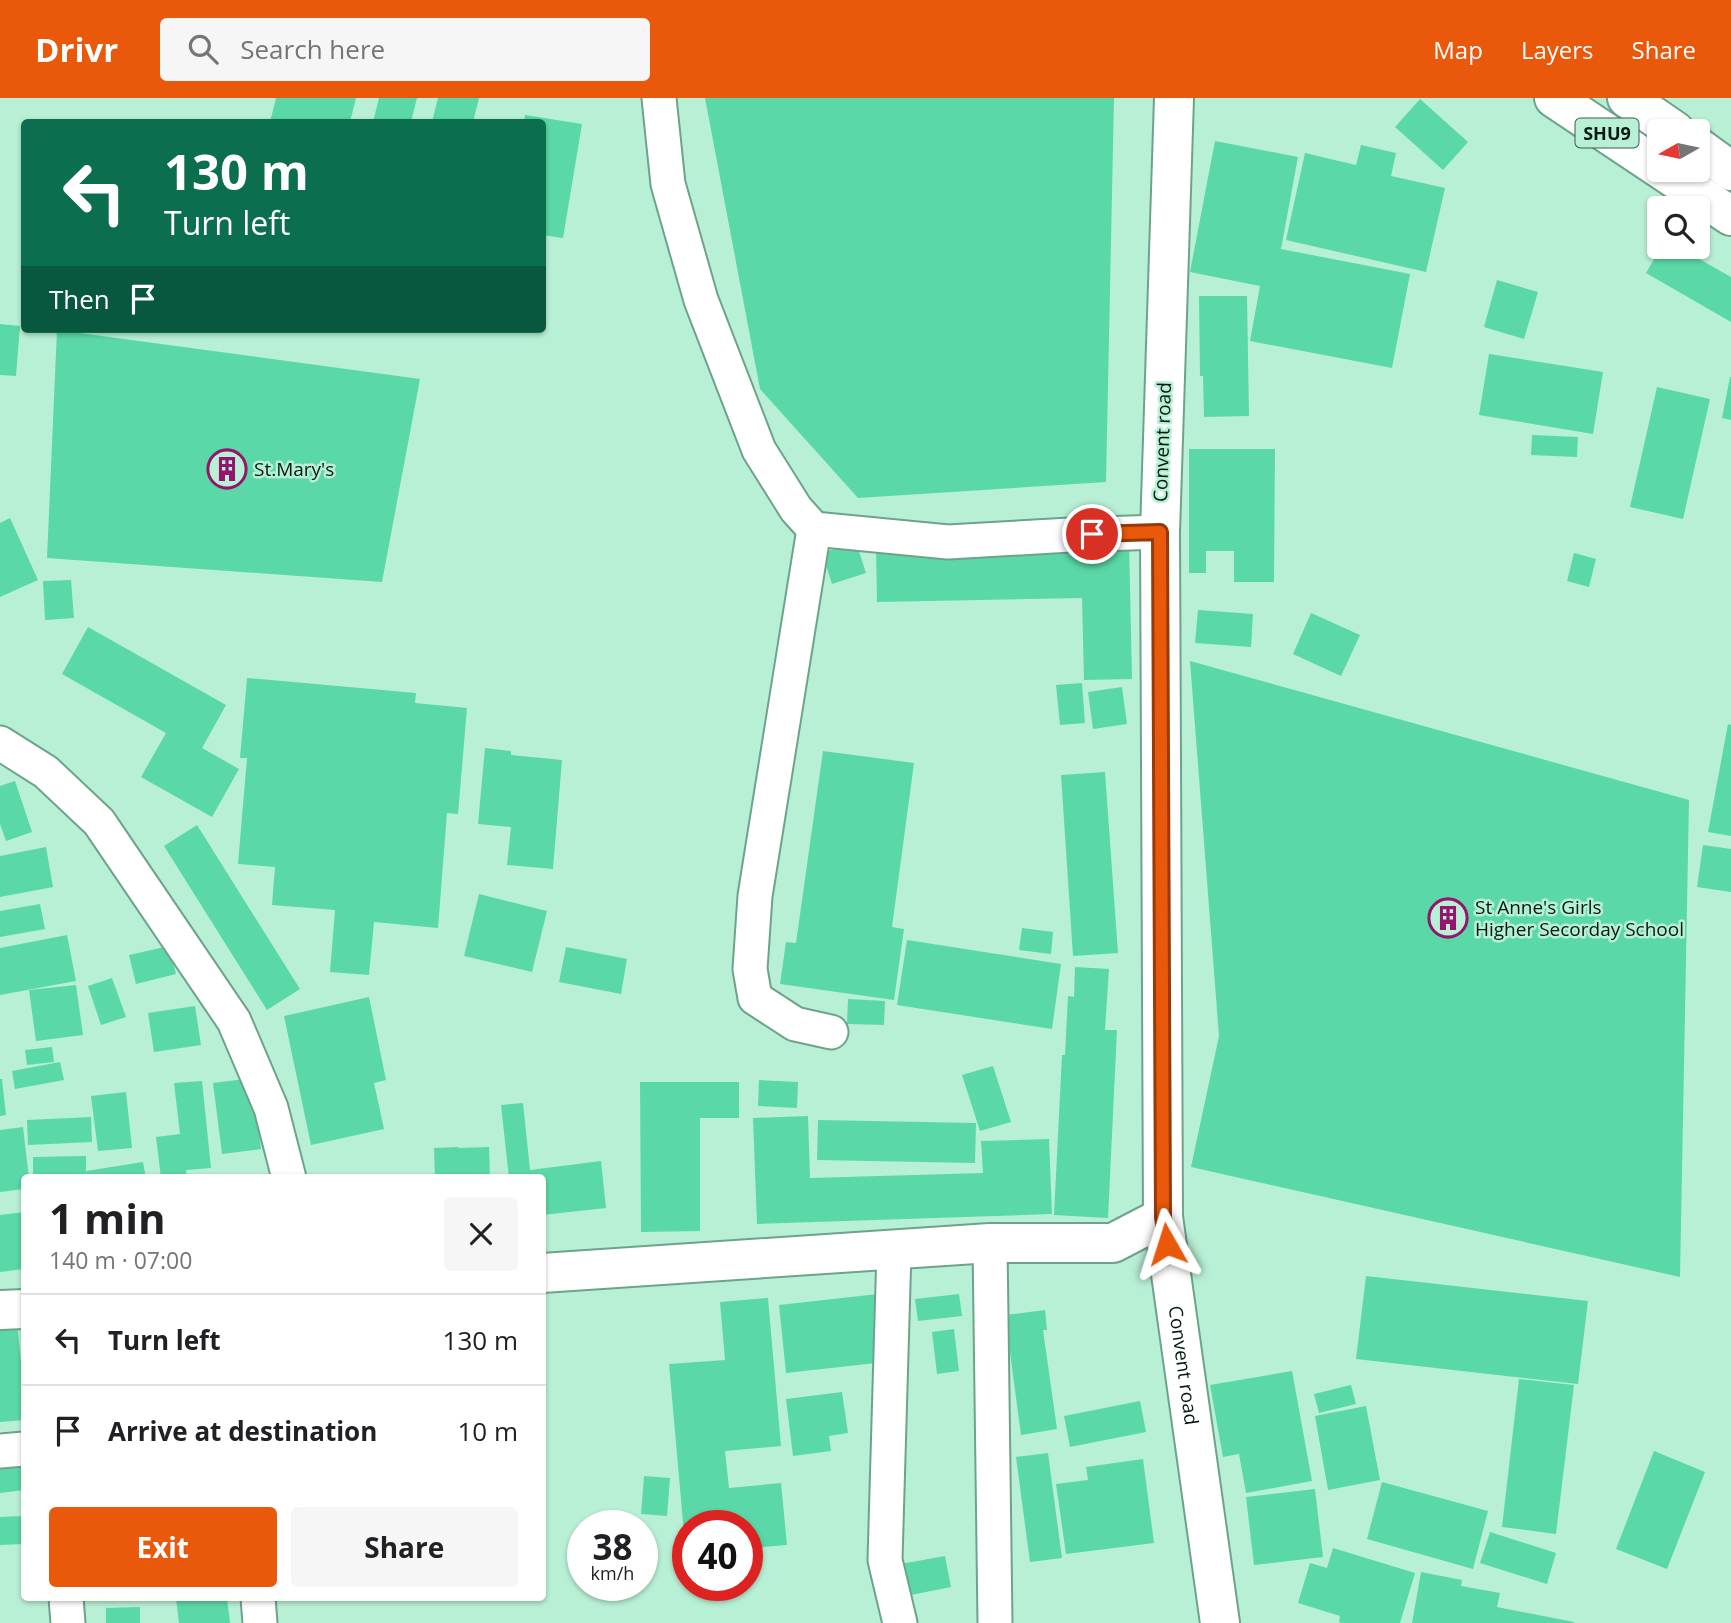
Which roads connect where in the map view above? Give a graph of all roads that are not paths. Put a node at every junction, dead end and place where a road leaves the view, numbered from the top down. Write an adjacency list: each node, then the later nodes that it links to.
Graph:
1 (659, 98): 11 (street)
2 (1174, 98): 12 (street, Convent road)
3 (1554, 98): 7 (street, SHU9)
4 (1627, 98): 5 (street, SHU9)
5 (1658, 119)
6 (1710, 156): 8 (street)
7 (1647, 160)
8 (1731, 171)
9 (1680, 182): 10 (street, SHU9)
10 (1731, 216)
11 (814, 529): 12 (street); 14 (street)
12 (1160, 532): 16 (street, Convent road)
13 (0, 743): 15 (street)
14 (831, 1032)
15 (288, 1174)
16 (1163, 1217): 17 (street); 30 (street, Convent road)
17 (990, 1243): 18 (street); 29 (street)
18 (894, 1250): 19 (street); 28 (street)
19 (546, 1273)
20 (21, 1309): 21 (street)
21 (0, 1310)
22 (21, 1449): 23 (street)
23 (0, 1451)
24 (66, 1601): 26 (street)
25 (258, 1601): 27 (street)
26 (68, 1623)
27 (260, 1623)
28 (900, 1623)
29 (995, 1623)
30 (1220, 1623)

